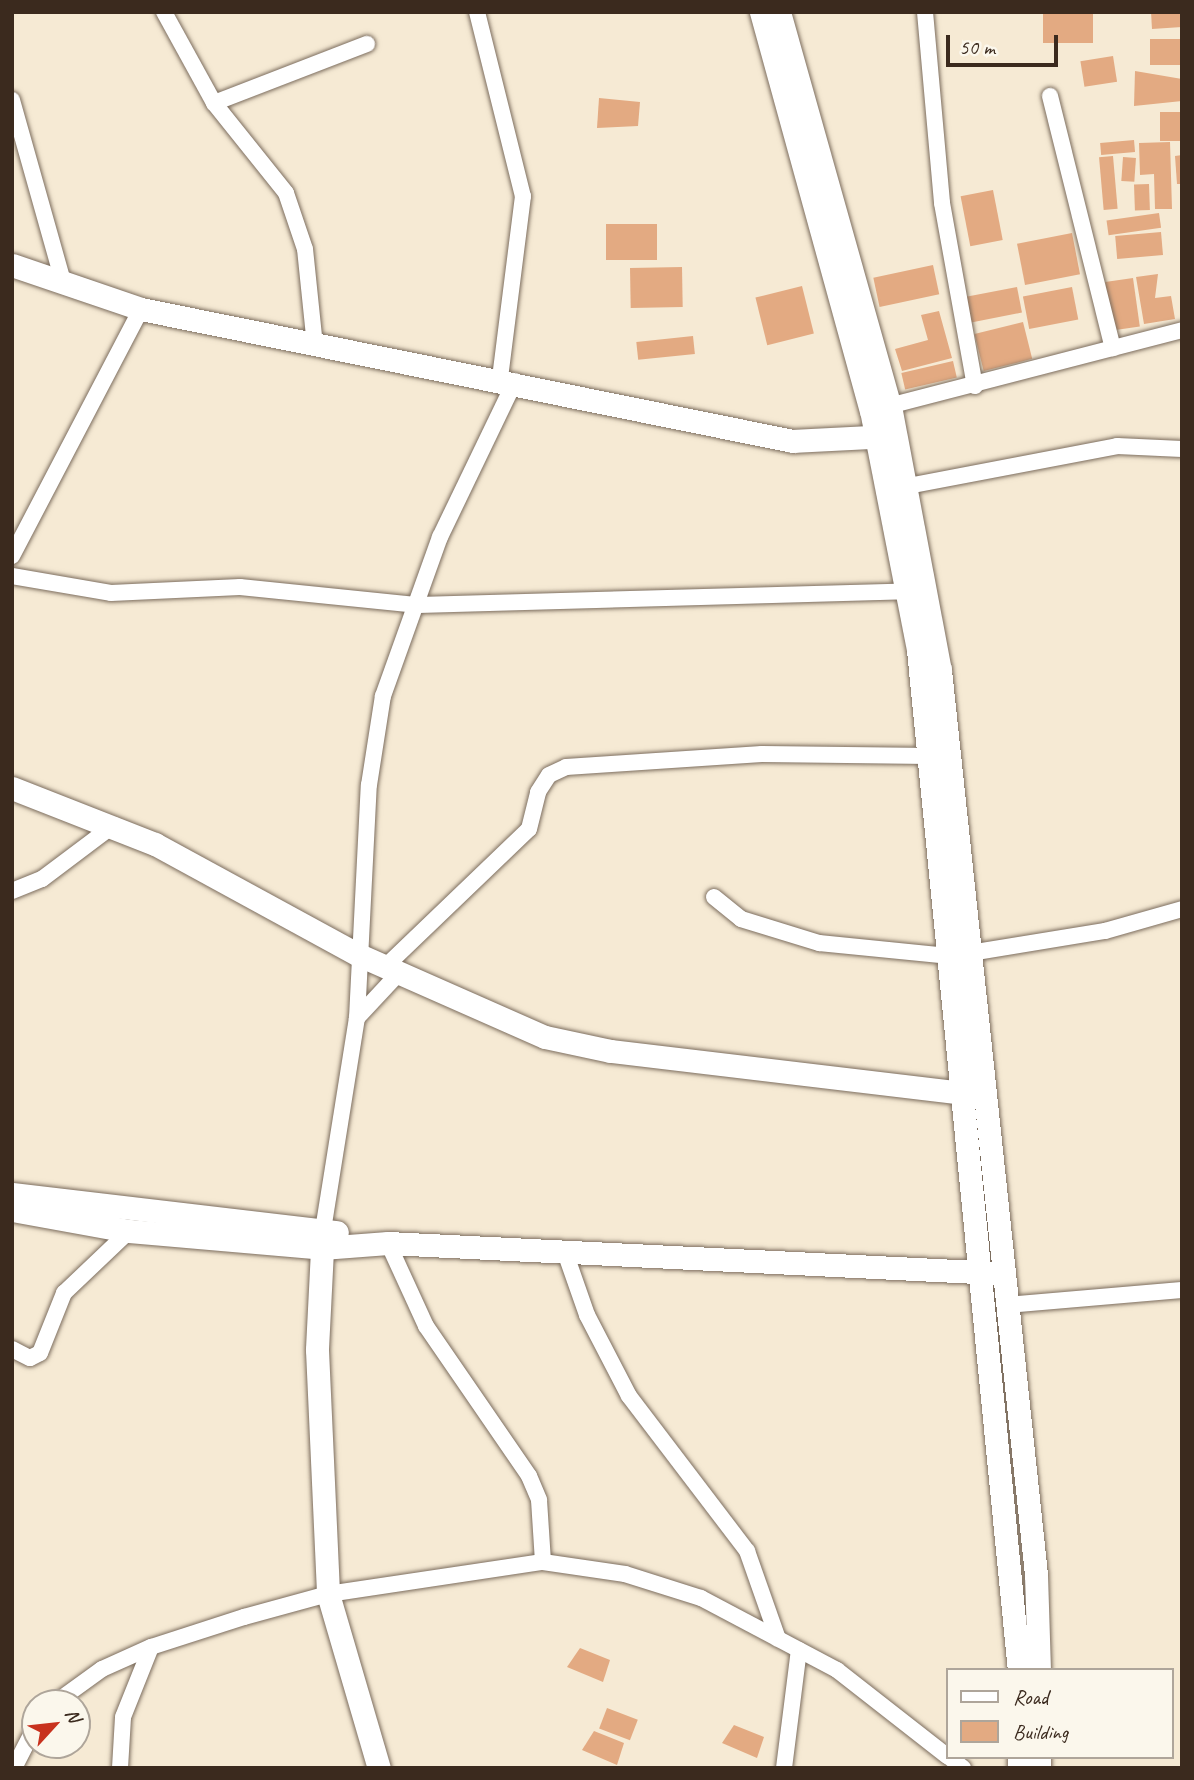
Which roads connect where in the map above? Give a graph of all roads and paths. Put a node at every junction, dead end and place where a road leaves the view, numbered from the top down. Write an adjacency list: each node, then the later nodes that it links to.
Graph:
1 (164, 12): 9 (street)
2 (477, 12): 16 (street)
3 (761, 12): 18 (main road)
4 (779, 12): 18 (main road)
5 (925, 12): 17 (street)
6 (367, 44): 9 (street)
7 (1050, 96): 15 (street)
8 (12, 100): 11 (street)
9 (214, 103): 14 (street)
10 (12, 265): 11 (main road)
11 (63, 282): 12 (main road)
12 (141, 309): 14 (main road); 22 (street)
13 (1182, 330): 15 (street)
14 (314, 345): 16 (main road)
15 (1113, 348): 17 (street)
16 (508, 380): 19 (main road); 25 (street)
17 (975, 386): 18 (street)
18 (881, 408): 19 (main road)
19 (887, 437): 21 (main road); 24 (main road)
20 (1182, 449): 21 (street)
21 (908, 486): 32 (main road)
22 (12, 556)
23 (12, 576): 25 (street)
24 (906, 591): 25 (street); 26 (main road)
25 (418, 605): 33 (street)
26 (930, 756): 32 (main road); 34 (street)
27 (12, 788): 28 (main road)
28 (114, 825): 29 (street); 33 (main road)
29 (12, 891)
30 (714, 897): 32 (street)
31 (1182, 909): 32 (street)
32 (960, 954): 36 (main road); 43 (main road)
33 (359, 955): 34 (main road); 35 (street)
34 (392, 970): 35 (street); 36 (main road)
35 (357, 1018): 40 (street)
36 (964, 1093): 43 (main road)
37 (12, 1194): 40 (main road)
38 (12, 1210): 39 (main road)
39 (130, 1231): 40 (main road); 46 (street)
40 (323, 1239): 41 (main road); 48 (main road)
41 (388, 1243): 42 (main road); 47 (street)
42 (566, 1255): 43 (main road); 49 (street)
43 (992, 1272): 45 (main road); 52 (main road)
44 (1182, 1290): 45 (street)
45 (1006, 1306): 53 (main road)
46 (12, 1349)
47 (543, 1563): 48 (street); 49 (street)
48 (328, 1594): 50 (street); 57 (main road)
49 (778, 1639): 51 (street)
50 (151, 1647): 54 (street); 56 (street)
51 (799, 1650): 55 (street); 58 (street)
52 (1019, 1668)
53 (1039, 1668)
54 (74, 1689)
55 (946, 1755)
56 (120, 1768)
57 (379, 1768)
58 (784, 1768)

